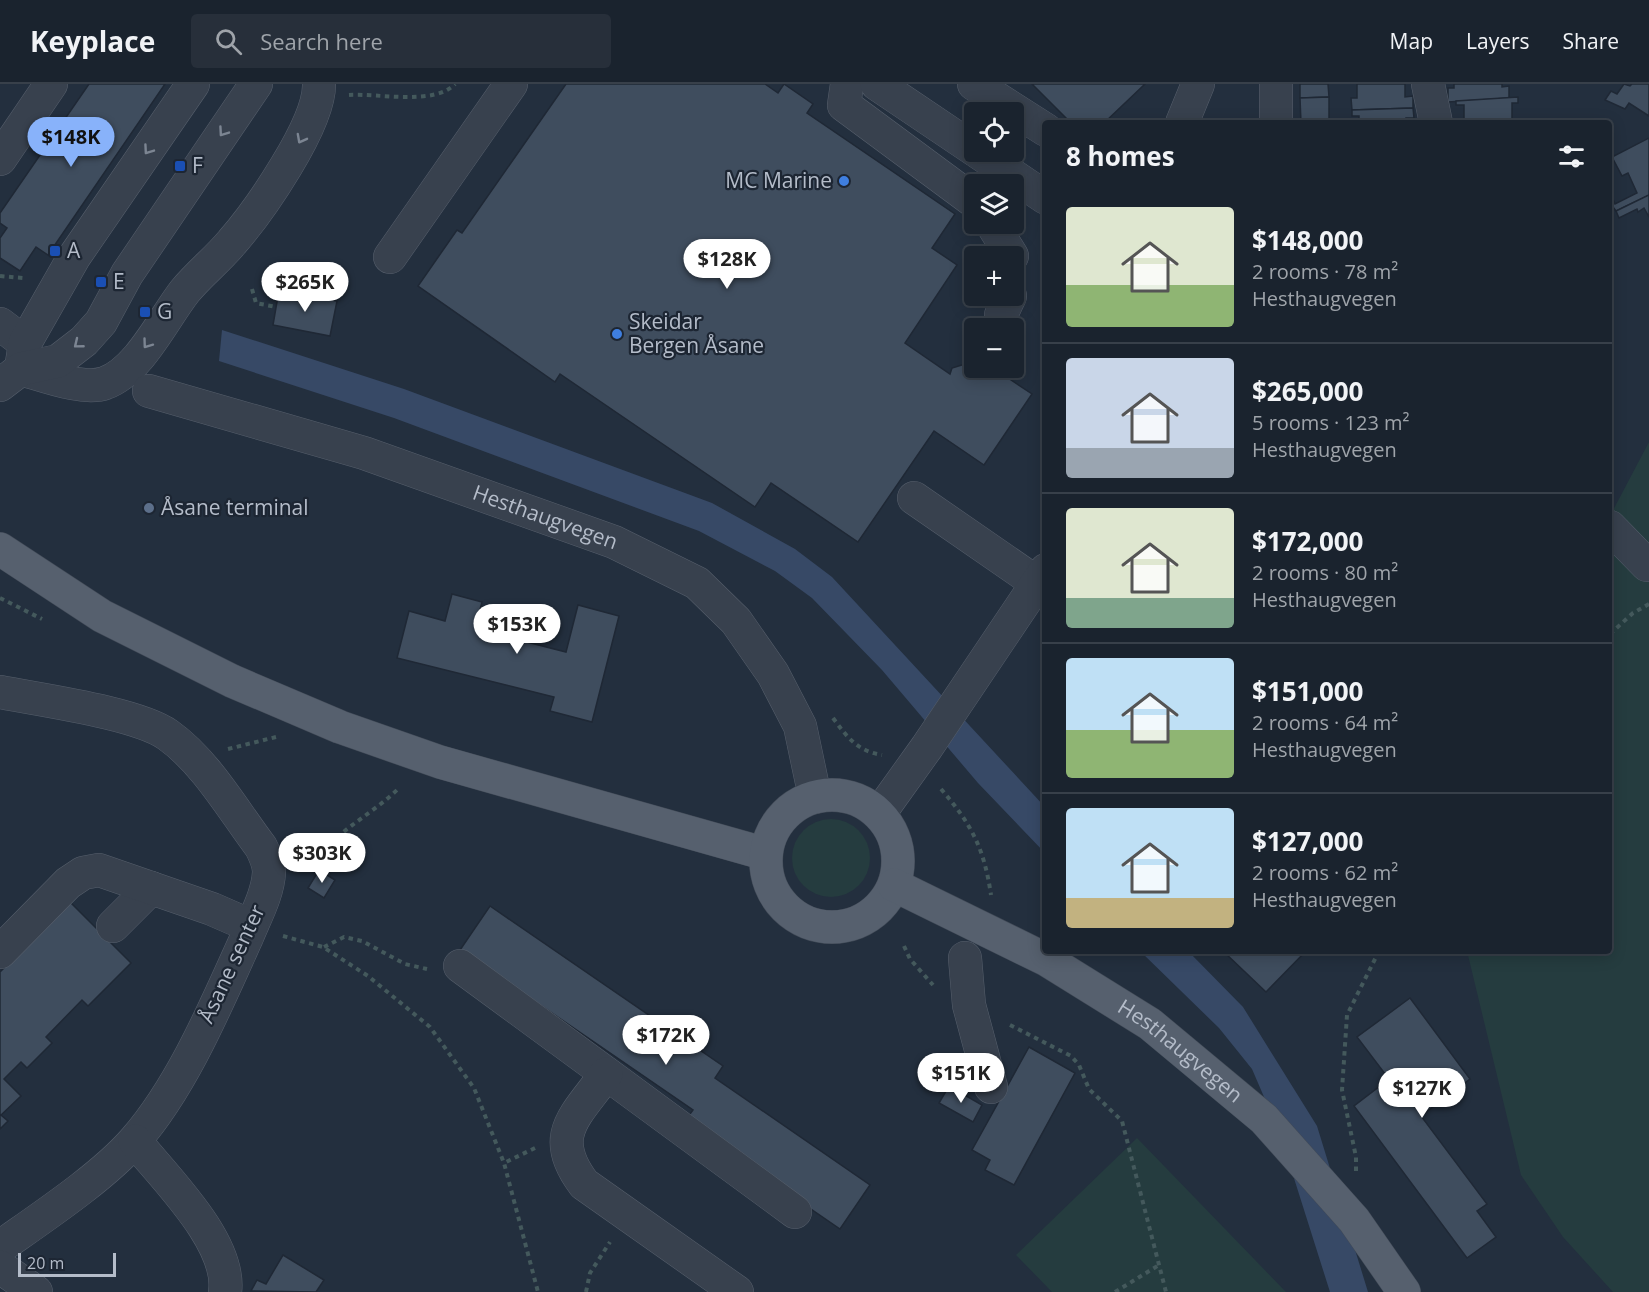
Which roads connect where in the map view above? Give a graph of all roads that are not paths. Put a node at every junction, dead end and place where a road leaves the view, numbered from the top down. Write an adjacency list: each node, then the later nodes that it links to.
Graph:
1 (51, 84): 17 (street)
2 (193, 84): 22 (street, one-way to 22)
3 (256, 84): 22 (street, one-way to 22)
4 (511, 84): 21 (street)
5 (846, 84): 19 (street)
6 (877, 84): 16 (street)
7 (974, 84): 15 (street)
8 (1198, 84): 12 (street)
9 (1276, 84): 13 (street)
10 (1428, 84): 14 (street)
11 (319, 89): 22 (street, one-way to 22)
12 (1183, 120)
13 (1276, 120)
14 (1435, 120)
15 (1042, 127)
16 (964, 143)
17 (0, 159)
18 (992, 162): 20 (street)
19 (964, 194)
20 (1042, 195)
21 (390, 257)
22 (11, 356)
23 (149, 392): 30 (street, Hesthaugvegen)
24 (914, 498): 28 (street)
25 (1612, 529): 27 (street)
26 (0, 549): 32 (main road)
27 (1647, 565)
28 (1041, 576): 31 (street)
29 (0, 692): 36 (street, Åsane senter)
30 (815, 797): 31 (main road); 32 (main road)
31 (879, 814): 33 (main road)
32 (766, 854): 33 (main road)
33 (894, 885): 49 (main road, Hesthaugvegen)
34 (151, 888): 35 (street); 36 (street); 37 (street)
35 (113, 926)
36 (251, 926): 42 (street, Åsane senter)
37 (0, 952)
38 (966, 958): 41 (street)
39 (459, 966): 40 (street)
40 (606, 1074): 43 (street); 48 (street)
41 (991, 1088)
42 (135, 1140): 44 (street, Åsane senter); 47 (street)
43 (795, 1212)
44 (0, 1247)
45 (0, 1267): 46 (street)
46 (36, 1292)
47 (225, 1292)
48 (737, 1292)
49 (1404, 1292)

